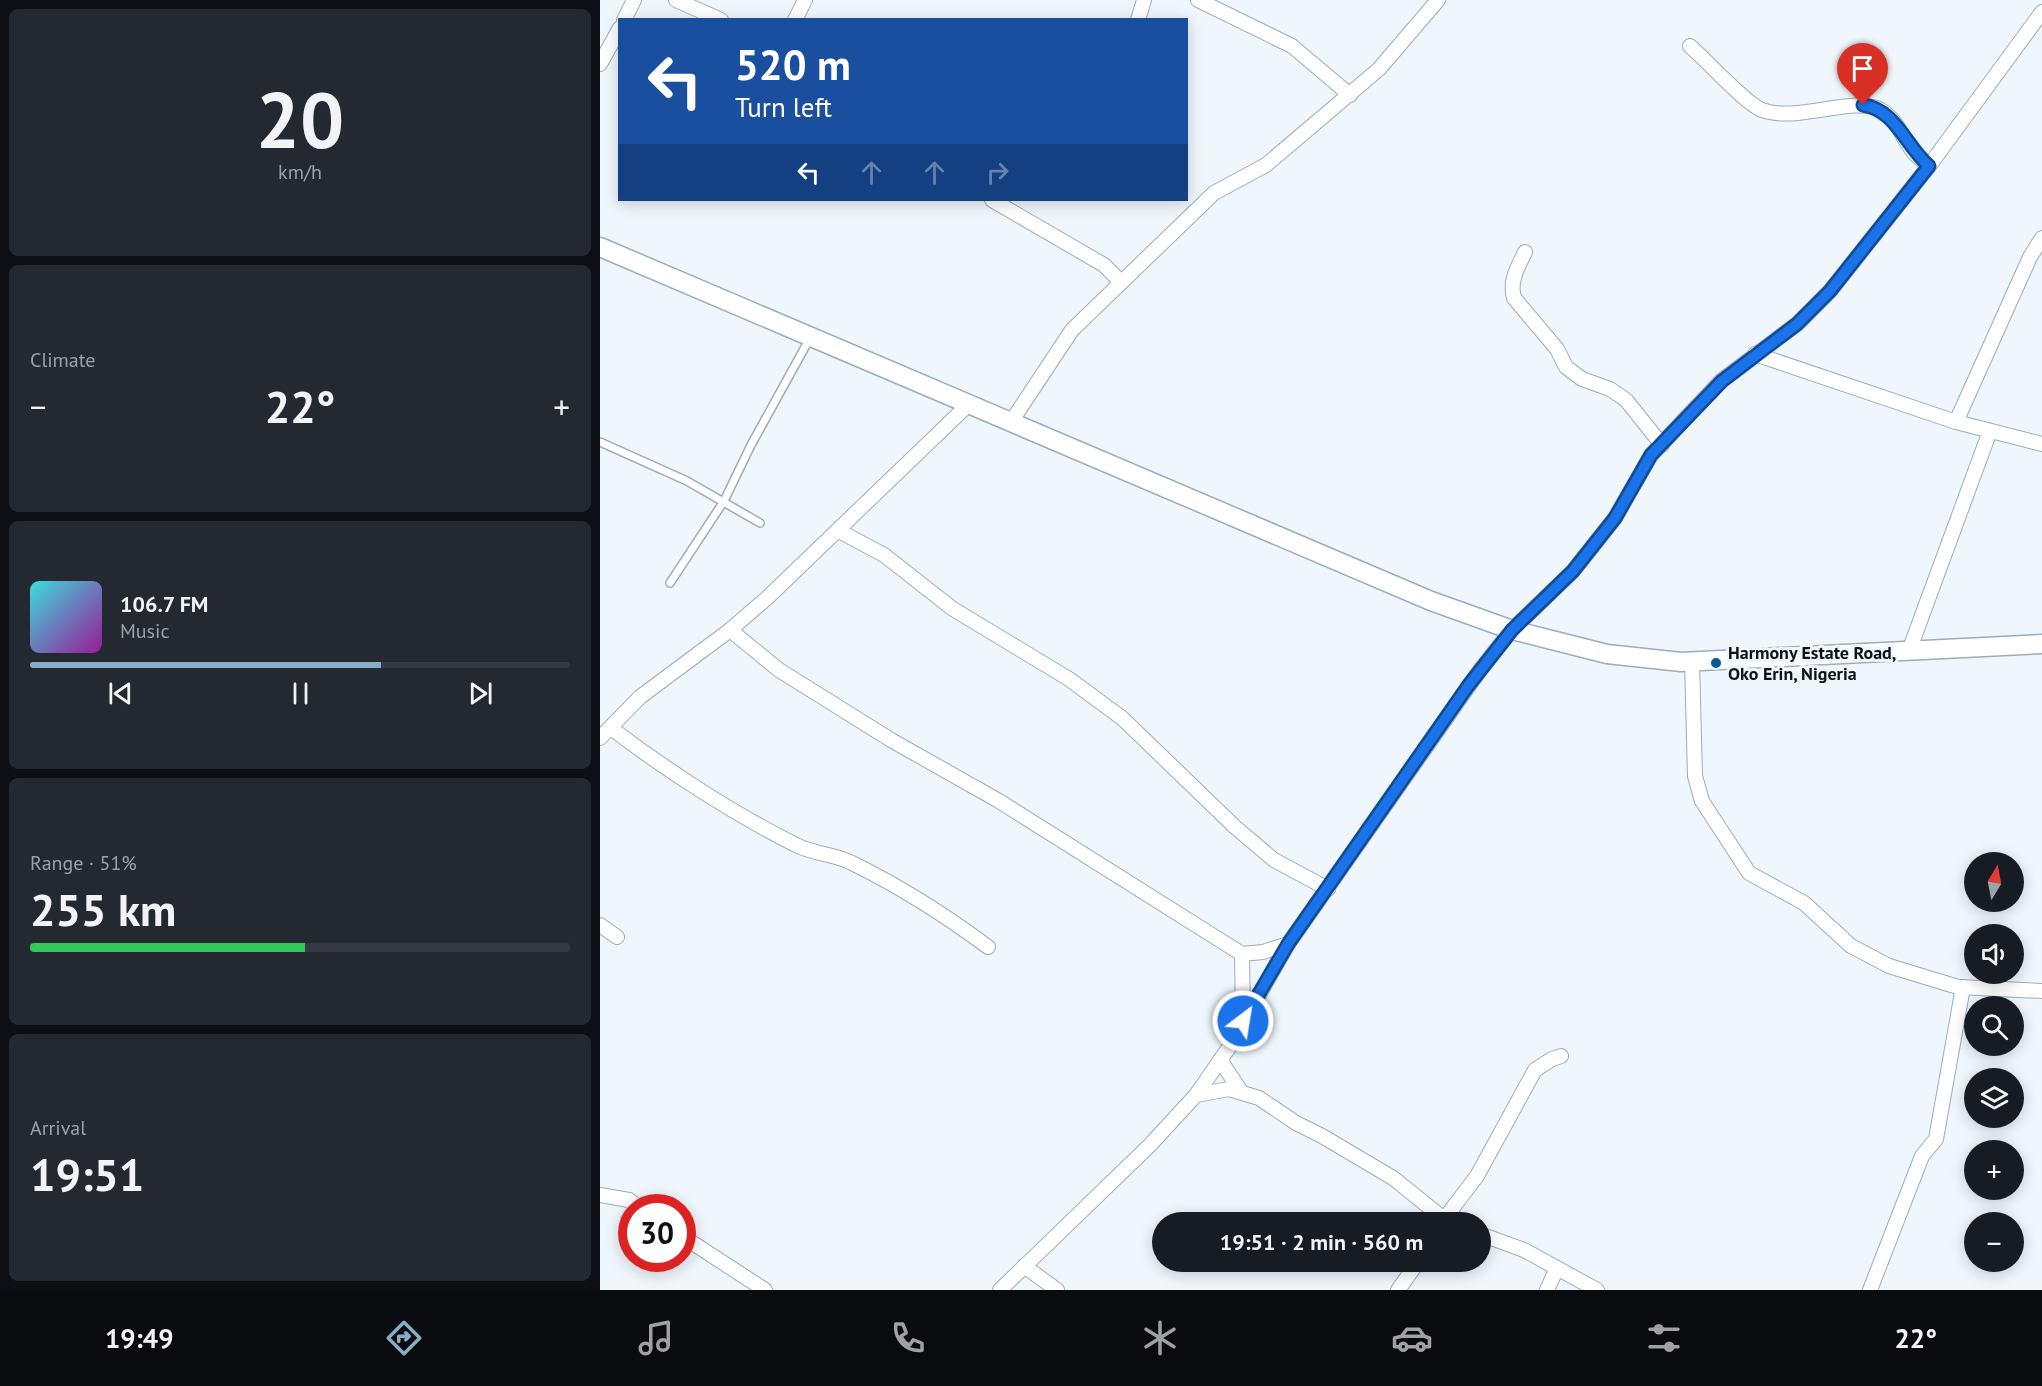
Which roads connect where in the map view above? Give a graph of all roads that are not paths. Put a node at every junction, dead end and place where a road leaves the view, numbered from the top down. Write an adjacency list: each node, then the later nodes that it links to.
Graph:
1 (634, 0): 8 (street)
2 (676, 0): 9 (street)
3 (805, 0): 10 (street)
4 (1144, 0): 11 (street)
5 (1198, 0): 15 (street)
6 (1438, 0): 15 (street)
7 (2040, 17): 16 (street)
8 (625, 18)
9 (716, 18)
10 (796, 18)
11 (1139, 18)
12 (618, 32): 14 (street)
13 (1690, 46): 16 (street)
14 (600, 64)
15 (1350, 95): 21 (street)
16 (1929, 166): 23 (street)
17 (994, 201): 21 (street)
18 (2042, 238): 26 (street)
19 (600, 247): 22 (street)
20 (1525, 252): 30 (street)
21 (1121, 282): 25 (street)
22 (811, 336): 24 (street); 31 (lane)
23 (1755, 354): 26 (street); 30 (street)
24 (969, 404): 25 (street); 33 (street)
25 (1011, 422): 36 (street)
26 (1956, 422): 27 (street)
27 (1990, 431): 29 (street); 38 (street)
28 (600, 442): 31 (lane)
29 (2042, 444)
30 (1662, 445): 36 (street)
31 (724, 501): 32 (lane); 34 (lane)
32 (759, 523)
33 (839, 531): 35 (street); 42 (street)
34 (670, 583)
35 (729, 630): 40 (street); 47 (street)
36 (1512, 630): 39 (street); 42 (street)
37 (2042, 644): 38 (street)
38 (1909, 651): 39 (street)
39 (1692, 662): 48 (street)
40 (611, 728): 41 (street); 46 (street)
41 (600, 738)
42 (1328, 889): 45 (street)
43 (600, 925): 44 (street)
44 (617, 937)
45 (1288, 944): 47 (street); 50 (street)
46 (988, 947)
47 (1242, 954): 50 (street)
48 (1963, 987): 49 (street); 70 (street)
49 (2042, 991)
50 (1243, 1021): 52 (street)
51 (1562, 1056): 58 (street)
52 (1220, 1060): 53 (street); 54 (street)
53 (1240, 1090): 54 (street); 57 (street)
54 (1196, 1095): 61 (street)
55 (600, 1195): 56 (street)
56 (618, 1198)
57 (1435, 1212)
58 (1452, 1212)
59 (1491, 1238): 62 (street)
60 (696, 1245): 64 (street)
61 (1024, 1266): 65 (street); 66 (street)
62 (1557, 1268): 68 (street); 69 (street)
63 (1411, 1272): 67 (street)
64 (765, 1290)
65 (1000, 1290)
66 (1057, 1290)
67 (1398, 1290)
68 (1547, 1290)
69 (1597, 1290)
70 (1870, 1290)

